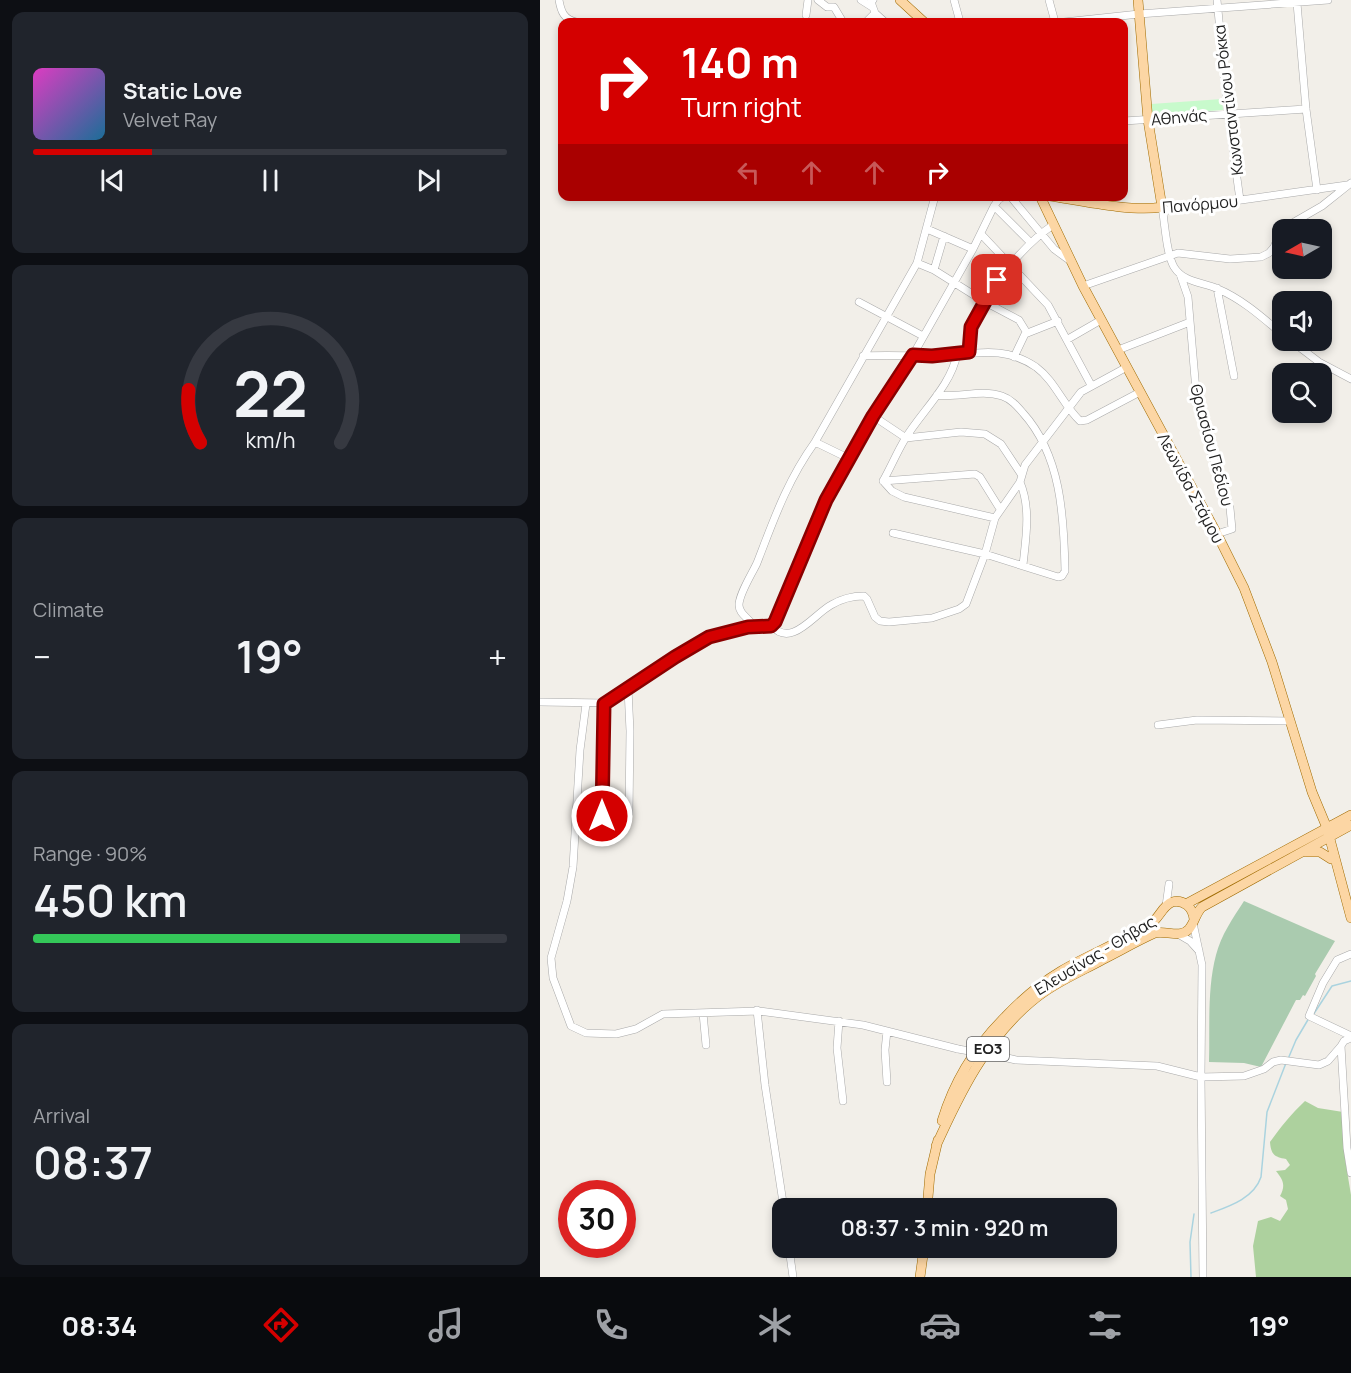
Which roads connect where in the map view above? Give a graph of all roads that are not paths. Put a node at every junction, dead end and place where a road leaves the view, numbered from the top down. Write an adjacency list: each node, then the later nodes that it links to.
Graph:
1 (559, 0): 18 (street)
2 (808, 0): 17 (street)
3 (818, 0): 19 (street)
4 (861, 0): 14 (street)
5 (900, 0): 20 (main road)
6 (954, 0): 21 (street)
7 (1049, 0): 22 (street)
8 (1133, 0): 16 (main road)
9 (1138, 0): 16 (main road)
10 (1217, 0): 15 (street, Κωνσταντίνου Ρόκκα)
11 (1328, 0): 13 (street)
12 (1274, 2): 13 (street); 15 (street)
13 (1297, 3): 24 (street)
14 (873, 7)
15 (1218, 9): 16 (street); 25 (street, Κωνσταντίνου Ρόκκα)
16 (1137, 14): 23 (street); 26 (main road)
17 (806, 15)
18 (568, 18)
19 (841, 18)
20 (917, 18)
21 (959, 18)
22 (1054, 18)
23 (1100, 18)
24 (1306, 109): 25 (street, Αθηνάς); 29 (street)
25 (1228, 113): 26 (street, Αθηνάς); 30 (street, Κωνσταντίνου Ρόκκα)
26 (1146, 120): 27 (street, Αθηνάς); 37 (main road)
27 (1128, 121)
28 (1350, 184): 29 (street, Πανόρμου); 45 (street)
29 (1317, 190): 30 (street, Πανόρμου)
30 (1240, 200): 37 (street, Πανόρμου)
31 (934, 201): 39 (street)
32 (998, 201): 36 (street)
33 (1014, 201): 40 (street)
34 (1042, 201): 38 (main road, Λεωνίδα Στάμου)
35 (1107, 201): 37 (main road, Πανόρμου)
36 (994, 206): 41 (street); 43 (street)
37 (1161, 209): 45 (street, Θριασίου Πεδίου)
38 (1053, 225): 40 (street); 46 (main road, Λεωνίδα Στάμου)
39 (927, 229): 42 (street); 47 (street)
40 (1041, 233): 43 (street); 46 (street)
41 (981, 234): 44 (street); 48 (street)
42 (944, 236): 44 (street); 49 (street)
43 (1031, 243): 48 (street)
44 (973, 249): 51 (street)
45 (1170, 254): 50 (street, Θριασίου Πεδίου); 52 (street)
46 (1070, 261): 52 (main road, Λεωνίδα Στάμου)
47 (917, 263): 49 (street); 56 (street)
48 (1011, 266): 55 (street); 58 (street)
49 (934, 270): 51 (street)
50 (1180, 274): 53 (street); 59 (street, Θριασίου Πεδίου)
51 (954, 283): 55 (street); 62 (street)
52 (1083, 286): 57 (main road, Λεωνίδα Στάμου)
53 (1217, 288): 60 (street); 72 (street)
54 (860, 302): 56 (street)
55 (985, 302): 61 (street); 66 (street)
56 (887, 316): 62 (street); 69 (street)
57 (1101, 320): 63 (street); 64 (main road, Λεωνίδα Στάμου)
58 (1058, 321): 61 (street); 63 (street)
59 (1190, 322): 64 (street); 88 (street, Θριασίου Πεδίου)
60 (1272, 326)
61 (1027, 333): 70 (street)
62 (923, 336): 68 (street)
63 (1068, 339): 74 (street)
64 (1118, 350): 71 (main road, Λεωνίδα Στάμου)
65 (1302, 351): 73 (street)
66 (969, 352): 67 (street); 70 (street)
67 (957, 354): 68 (street); 76 (street)
68 (913, 355): 69 (street); 78 (street)
69 (863, 356): 80 (street)
70 (1014, 357): 77 (street)
71 (1127, 367): 74 (street); 75 (main road, Λεωνίδα Στάμου)
72 (1234, 376)
73 (1351, 379)
74 (1091, 385): 77 (street)
75 (1140, 392): 77 (street); 88 (main road, Λεωνίδα Στάμου)
76 (937, 395): 79 (street); 81 (street)
77 (1069, 408): 81 (street)
78 (873, 416): 79 (street); 82 (street)
79 (906, 438): 83 (street); 84 (street)
80 (815, 442): 82 (street); 92 (street)
81 (1044, 442): 83 (street); 90 (street)
82 (850, 459): 91 (street)
83 (1021, 478): 85 (street); 90 (street)
84 (883, 481): 85 (street); 86 (street)
85 (1000, 509): 86 (street)
86 (995, 518): 89 (street)
87 (893, 533): 89 (street)
88 (1217, 534): 97 (main road, Λεωνίδα Στάμου)
89 (985, 554): 90 (street); 91 (street)
90 (1023, 565)
91 (771, 626): 92 (street)
92 (754, 627): 93 (street)
93 (628, 689): 96 (street); 101 (street)
94 (540, 702): 95 (street)
95 (586, 704): 96 (street); 117 (street)
96 (604, 704): 103 (street)
97 (1290, 721): 98 (street); 99 (main road, Λεωνίδα Στάμου)
98 (1158, 725)
99 (1312, 792): 100 (main road, Λεωνίδα Στάμου); 105 (main road, Λεωνίδα Στάμου)
100 (1320, 807): 102 (main road, ΕΟ3); 105 (main road, Λεωνίδα Στάμου)
101 (629, 813)
102 (1351, 813): 105 (main road, Ελευσίνας - Θήβας / ΕΟ3)
103 (602, 816)
104 (1351, 825): 105 (main road, Ελευσίνας - Θήβας / ΕΟ3)
105 (1326, 834): 106 (main road, Ελευσίνας - Θήβας / ΕΟ3); 107 (main road); 108 (main road); 109 (main road, Ελευσίνας - Θήβας / ΕΟ3)
106 (1292, 857): 107 (main road, ΕΟ3); 112 (main road, Ελευσίνας - Θήβας / ΕΟ3)
107 (1331, 859): 108 (main road)
108 (1337, 870): 111 (main road)
109 (1184, 903): 110 (main road, Ελευσίνας - Θήβας / ΕΟ3); 110 (street); 112 (main road)
110 (1164, 910): 113 (main road, Ελευσίνας - Θήβας); 127 (main road, Ελευσίνας - Θήβας / ΕΟ3)
111 (1351, 918)
112 (1193, 921): 113 (main road, Ελευσίνας - Θήβας / ΕΟ3); 115 (street)
113 (1173, 933): 115 (street); 127 (main road, Ελευσίνας - Θήβας / ΕΟ3)
114 (1351, 954): 120 (street)
115 (1201, 955): 123 (street)
116 (757, 1010): 117 (street); 118 (street); 129 (street)
117 (703, 1013): 121 (street)
118 (839, 1021): 119 (street); 125 (street)
119 (887, 1031): 123 (street, bridge); 124 (street)
120 (1351, 1037): 122 (street)
121 (706, 1045)
122 (1341, 1046): 123 (street); 126 (street)
123 (1201, 1077): 135 (street)
124 (887, 1082)
125 (843, 1101)
126 (1349, 1132): 128 (street)
127 (936, 1146): 130 (main road, Ελευσίνας - Θήβας / ΕΟ3)
128 (1351, 1173)
129 (782, 1198)
130 (927, 1198)
131 (790, 1258): 133 (street)
132 (923, 1258): 134 (main road)
133 (793, 1277)
134 (920, 1277)
135 (1203, 1277)

